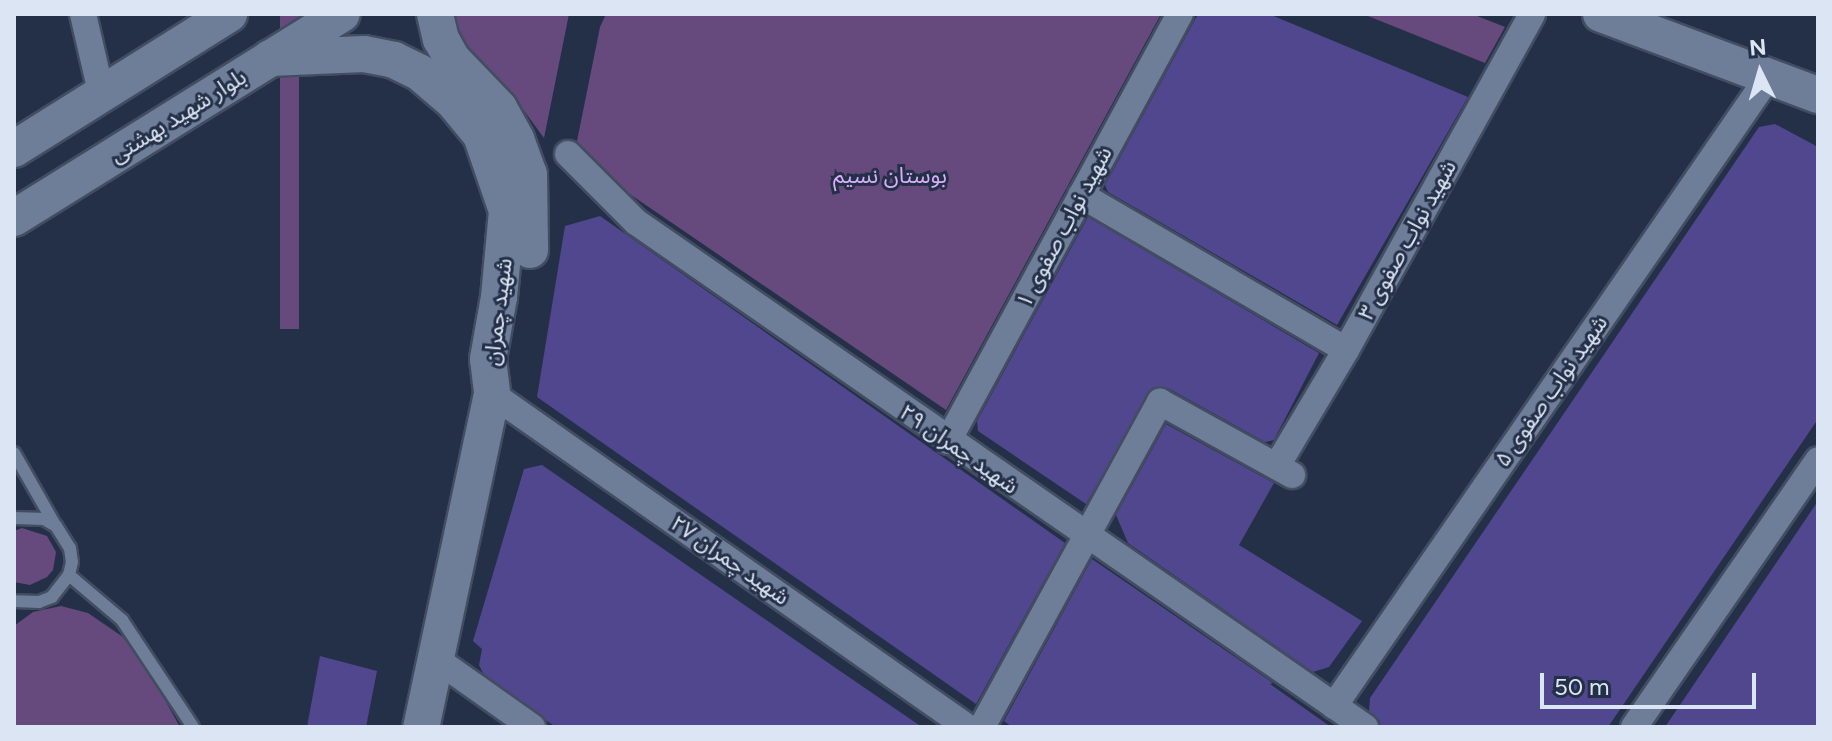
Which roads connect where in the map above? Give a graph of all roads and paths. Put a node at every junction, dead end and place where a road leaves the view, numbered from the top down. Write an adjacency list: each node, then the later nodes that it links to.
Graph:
1 (83, 14): 11 (street)
2 (229, 14): 11 (street)
3 (342, 14): 8 (street, بلوار شهید بهشتی)
4 (435, 14): 17 (street)
5 (1180, 14): 14 (street, شهید نواب صفوی ۱)
6 (1532, 14): 16 (street, شهید نواب صفوی ۳)
7 (1601, 14): 9 (street)
8 (270, 58): 15 (street, بلوار شهید بهشتی); 17 (street, شهید چمران)
9 (1769, 76): 10 (street); 27 (street, شهید نواب صفوی ۵)
10 (1818, 95)
11 (102, 96): 12 (street)
12 (14, 149)
13 (568, 154): 18 (street, شهید چمران ۲۹)
14 (1081, 195): 16 (street); 18 (street, شهید نواب صفوی ۱)
15 (14, 218)
16 (1346, 350): 23 (street, شهید نواب صفوی ۳)
17 (492, 394): 26 (street, شهید چمران); 31 (street, شهید چمران ۲۷)
18 (948, 441): 23 (street, شهید چمران ۲۹)
19 (14, 453): 22 (lane)
20 (1818, 460): 34 (street)
21 (14, 518): 22 (lane)
22 (56, 526): 24 (lane)
23 (1088, 538): 27 (street, شهید چمران ۲۹); 32 (street)
24 (69, 575): 25 (lane); 28 (lane)
25 (16, 605)
26 (436, 659): 29 (street, شهید چمران); 30 (street)
27 (1334, 706): 33 (street, شهید چمران ۲۹)
28 (193, 727)
29 (421, 727)
30 (532, 727)
31 (967, 727)
32 (982, 727)
33 (1365, 727)
34 (1634, 727)

